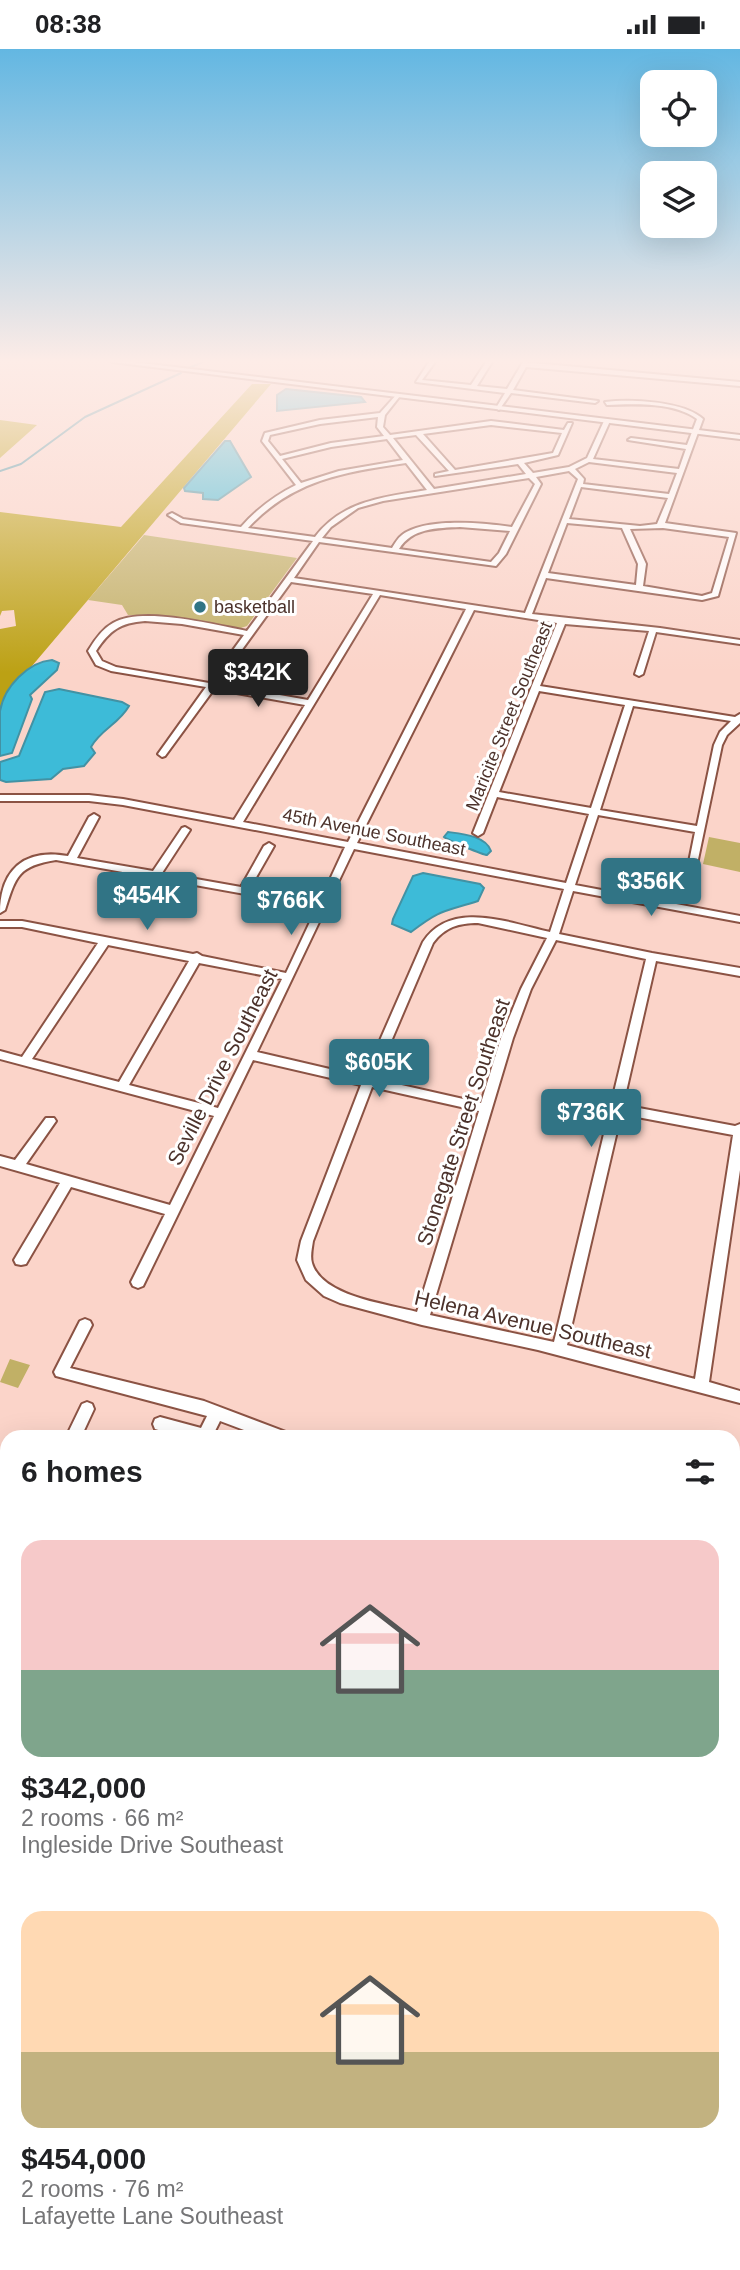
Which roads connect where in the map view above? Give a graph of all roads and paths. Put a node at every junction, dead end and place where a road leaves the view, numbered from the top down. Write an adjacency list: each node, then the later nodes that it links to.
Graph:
1 (285, 466): 15 (street)
2 (379, 466): 15 (street)
3 (411, 466): 17 (street)
4 (447, 466): 12 (street)
5 (496, 466): 12 (street)
6 (523, 466): 14 (street)
7 (577, 466): 10 (street)
8 (635, 466): 11 (street)
9 (682, 466): 11 (street)
10 (571, 469): 14 (street); 16 (street)
11 (680, 471): 18 (street)
12 (453, 472): 13 (street)
13 (437, 475)
14 (532, 475): 17 (street); 24 (street)
15 (299, 485): 23 (street)
16 (578, 485): 18 (street); 20 (street)
17 (432, 491): 25 (street)
18 (672, 496): 21 (street)
19 (172, 515): 23 (street)
20 (565, 521): 22 (street); 27 (street)
21 (662, 525): 22 (street); 29 (street)
22 (625, 527): 29 (street)
23 (243, 529): 25 (street)
24 (514, 529): 26 (street); 26 (street)
25 (316, 540): 26 (street); 28 (street)
26 (394, 551)
27 (544, 575): 29 (street); 32 (street)
28 (288, 579): 30 (street); 35 (street)
29 (639, 588)
30 (378, 593): 31 (street); 40 (street)
31 (471, 607): 32 (street); 52 (street, Seville Drive Southeast)
32 (528, 615): 33 (street)
33 (562, 621): 34 (street, Maricite Street Southeast); 39 (street, Maricite Street Southeast)
34 (656, 630): 36 (street, Maricite Street Southeast); 37 (street)
35 (248, 633): 38 (street); 38 (street)
36 (740, 642)
37 (639, 674)
38 (211, 686): 40 (street); 43 (street)
39 (536, 688): 41 (street); 44 (street, Maricite Street Southeast)
40 (310, 703): 48 (street)
41 (630, 703): 42 (street); 46 (street, Stonegate Street Southeast)
42 (739, 719): 50 (street)
43 (162, 754)
44 (493, 794): 46 (street); 51 (street, Maricite Street Southeast)
45 (0, 798): 48 (street, 45th Avenue Southeast)
46 (593, 811): 50 (street); 57 (street, Stonegate Street Southeast)
47 (94, 817): 54 (street)
48 (237, 823): 52 (street, 45th Avenue Southeast)
49 (185, 830): 56 (street)
50 (701, 830): 55 (street)
51 (478, 832)
52 (351, 845): 57 (street, 45th Avenue Southeast); 59 (street, Seville Drive Southeast)
53 (269, 846): 58 (street)
54 (72, 858): 56 (street); 60 (street)
55 (693, 867)
56 (156, 874): 58 (street)
57 (568, 886): 61 (street, 45th Avenue Southeast); 63 (street, Stonegate Street Southeast)
58 (244, 890): 59 (street)
59 (324, 905): 68 (street, Seville Drive Southeast)
60 (0, 910)
61 (740, 919)
62 (0, 924): 64 (street)
63 (554, 934): 66 (street); 72 (street); 74 (street, Stonegate Street Southeast)
64 (105, 941): 65 (street); 71 (street)
65 (197, 957): 68 (street); 73 (street)
66 (652, 957): 67 (street); 75 (street)
67 (740, 972)
68 (289, 977): 70 (street, Seville Drive Southeast)
69 (0, 1055): 71 (street)
70 (250, 1055): 72 (street); 76 (street, Seville Drive Southeast)
71 (25, 1061): 73 (street)
72 (369, 1082): 74 (street); 85 (street, Helena Avenue Southeast)
73 (121, 1088): 76 (street)
74 (484, 1108): 85 (street, Stonegate Street Southeast)
75 (618, 1109): 78 (street); 87 (street)
76 (220, 1113): 82 (street, Seville Drive Southeast)
77 (50, 1121): 80 (street)
78 (740, 1131): 88 (street)
79 (0, 1161): 80 (street)
80 (18, 1167): 81 (street)
81 (67, 1182): 82 (street); 83 (street)
82 (171, 1212): 84 (street, Seville Drive Southeast)
83 (21, 1261)
84 (138, 1282)
85 (422, 1319): 87 (street, Helena Avenue Southeast)
86 (85, 1325): 91 (street)
87 (559, 1349): 88 (street, Helena Avenue Southeast)
88 (701, 1387): 89 (street, Helena Avenue Southeast)
89 (740, 1397)
90 (87, 1409): 93 (street)
91 (216, 1412): 95 (street); 96 (street)
92 (160, 1424): 94 (street)
93 (76, 1430)
94 (183, 1430)
95 (208, 1430)
96 (263, 1430)

